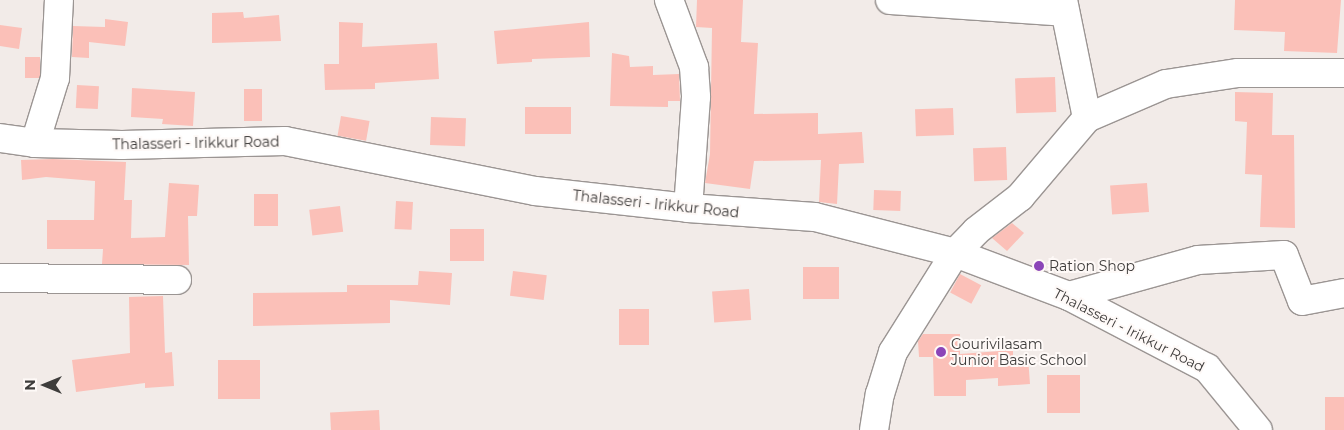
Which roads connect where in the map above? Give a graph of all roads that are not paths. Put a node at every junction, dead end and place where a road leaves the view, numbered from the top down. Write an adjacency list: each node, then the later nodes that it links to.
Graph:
1 (59, 0): 8 (street)
2 (669, 0): 9 (street)
3 (890, 0): 4 (street)
4 (1064, 6): 6 (street)
5 (1344, 73): 6 (street)
6 (1087, 118): 10 (street)
7 (0, 138): 8 (street, Thalasseri - Irikkur Road)
8 (35, 143): 9 (street, Thalasseri - Irikkur Road)
9 (688, 208): 10 (street, Thalasseri - Irikkur Road)
10 (956, 253): 14 (street, Thalasseri - Irikkur Road); 15 (street)
11 (0, 278): 12 (street)
12 (177, 280)
13 (1344, 293): 14 (street)
14 (1069, 296): 16 (street, Thalasseri - Irikkur Road)
15 (874, 430)
16 (1258, 430)

